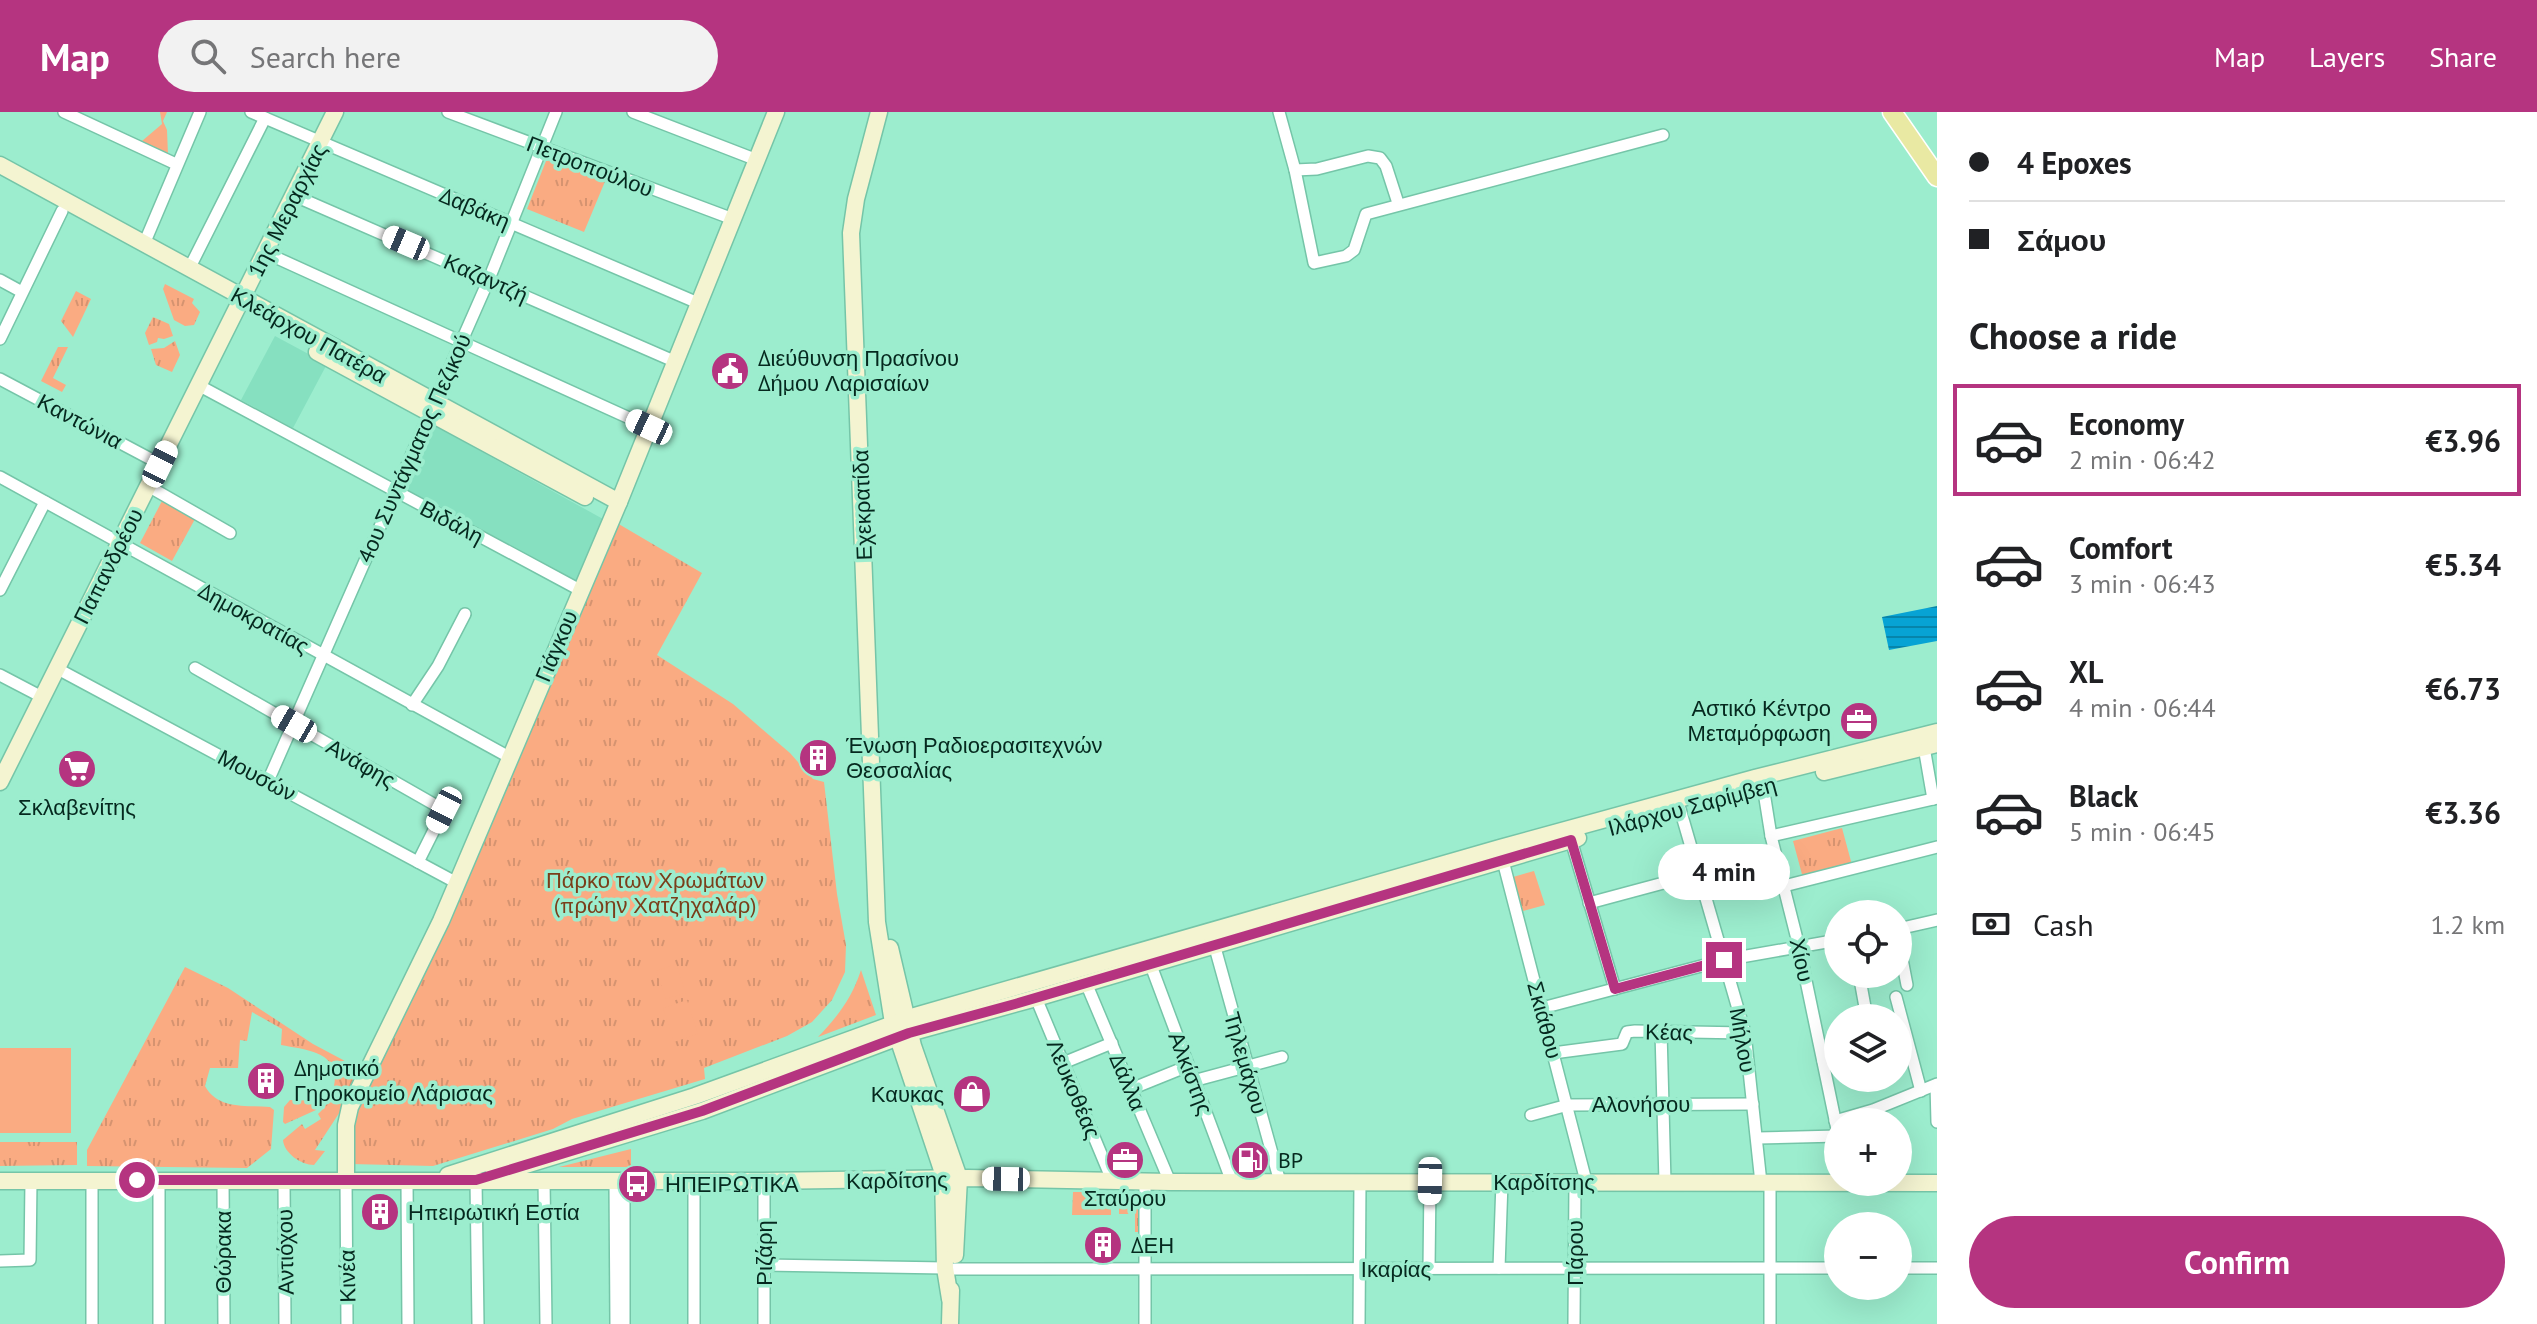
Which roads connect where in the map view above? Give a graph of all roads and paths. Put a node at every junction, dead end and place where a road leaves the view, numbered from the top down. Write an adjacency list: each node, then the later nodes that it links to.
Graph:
1 (64, 112): 17 (street)
2 (200, 112): 17 (street)
3 (251, 112): 12 (street, Δαβάκη)
4 (335, 112): 14 (main road, 1ης Μεραρχίας)
5 (448, 112): 15 (street, Πετροπούλου)
6 (556, 112): 15 (street, 4ου Συντάγματος Πεζικού)
7 (633, 112): 16 (street)
8 (776, 112): 16 (main road, Γιάγκου)
9 (879, 112): 89 (main road, Εχεκρατίδα)
10 (1279, 112): 19 (street)
11 (1892, 112): 21 (main road)
12 (265, 118): 14 (street, Δαβάκη); 29 (street)
13 (1663, 135): 23 (street)
14 (321, 142): 22 (main road, 1ης Μεραρχίας); 26 (street, Δαβάκη)
15 (542, 148): 25 (street, Πετροπούλου); 26 (street, 4ου Συντάγματος Πεζικού)
16 (757, 160): 25 (main road, Γιάγκου)
17 (176, 164): 27 (street)
18 (0, 165): 27 (main road, Κλεάρχου Πατέρα)
19 (1295, 170): 23 (street); 23 (street)
20 (0, 177): 24 (main road, Κλεάρχου Πατέρα)
21 (1937, 177)
22 (295, 196): 28 (main road, 1ης Μεραρχίας); 30 (street, Καζαντζή)
23 (1398, 203)
24 (62, 211): 32 (street); 33 (main road, Κλεάρχου Πατέρα)
25 (733, 219): 34 (main road, Γιάγκου)
26 (512, 224): 30 (street, 4ου Συντάγματος Πεζικού); 34 (street, Δαβάκη)
27 (144, 244): 29 (main road, Κλεάρχου Πατέρα)
28 (266, 253): 33 (main road, 1ης Μεραρχίας); 36 (street)
29 (189, 269): 33 (main road, Κλεάρχου Πατέρα)
30 (489, 279): 36 (street, 4ου Συντάγματος Πεζικού); 37 (street, Καζαντζή)
31 (0, 280): 32 (street)
32 (22, 292): 35 (street)
33 (240, 303): 39 (main road, Παπανδρέου); 40 (main road, Κλεάρχου Πατέρα)
34 (698, 303): 37 (main road, Γιάγκου)
35 (0, 339)
36 (462, 340): 40 (street, 4ου Συντάγματος Πεζικού); 41 (street)
37 (676, 362): 41 (main road, Γιάγκου)
38 (0, 379): 42 (street, Καντώνια)
39 (198, 385): 42 (main road, Παπανδρέου); 45 (street, Βιδάλη)
40 (433, 410): 45 (street, 4ου Συντάγματος Πεζικού); 47 (main road, Κλεάρχου Πατέρα)
41 (649, 427): 47 (main road, Γιάγκου)
42 (160, 464): 44 (main road, Παπανδρέου)
43 (0, 477): 46 (street, Δημοκρατίας)
44 (148, 486): 48 (street); 49 (main road, Παπανδρέου)
45 (395, 491): 51 (street, Βιδάλη); 53 (street, 4ου Συντάγματος Πεζικού)
46 (45, 502): 49 (street, Δημοκρατίας); 50 (street)
47 (616, 508): 51 (main road, Γιάγκου)
48 (230, 533)
49 (119, 543): 53 (street, Δημοκρατίας); 54 (main road, Παπανδρέου)
50 (2, 583)
51 (580, 590): 62 (main road, Γιάγκου)
52 (465, 614): 58 (street)
53 (323, 656): 58 (street, Δημοκρατίας); 59 (street, 4ου Συντάγματος Πεζικού)
54 (56, 668): 57 (main road, Παπανδρέου); 64 (street, Μουσών)
55 (195, 668): 59 (street, Ανάφης)
56 (0, 675): 57 (street)
57 (42, 697): 63 (main road, Παπανδρέου)
58 (412, 705): 62 (street, Δημοκρατίας)
59 (294, 724): 64 (street, 4ου Συντάγματος Πεζικού); 72 (street, Ανάφης)
60 (1937, 732): 71 (main road, Ιλάρχου Σαρίμβεη)
61 (1930, 746): 65 (main road, Ιλάρχου Σαρίμβεη); 66 (street)
62 (509, 757): 74 (main road, Γιάγκου)
63 (1, 779)
64 (268, 781): 72 (street, Μουσών)
65 (1763, 786): 67 (main road, Ιλάρχου Σαρίμβεη); 68 (street, Χίου)
66 (1935, 799): 68 (street)
67 (1680, 809): 69 (main road, Ιλάρχου Σαρίμβεη); 73 (street, Μήλου)
68 (1771, 836): 75 (street, Χίου)
69 (1571, 840): 71 (main road, Ιλάρχου Σαρίμβεη); 76 (street)
70 (1937, 847): 75 (street)
71 (1501, 854): 80 (main road, Ιλάρχου Σαρίμβεη); 88 (street, Σκιάθου); 89 (main road, Ιλάρχου Σαρίμβεη)
72 (418, 862): 74 (street, Μουσών)
73 (1697, 874): 76 (street); 82 (street, Μήλου)
74 (457, 883): 112 (main road, Γιάγκου)
75 (1784, 886): 81 (street, Χίου)
76 (1589, 903): 85 (street)
77 (1937, 920): 78 (street)
78 (1912, 926)
79 (1824, 943): 81 (street)
80 (1214, 944): 83 (main road, Ιλάρχου Σαρίμβεη); 97 (street, Τηλεμάχου)
81 (1799, 947): 82 (street); 95 (street, Χίου)
82 (1724, 960): 85 (street); 91 (street, Μήλου)
83 (1150, 963): 84 (main road, Ιλάρχου Σαρίμβεη); 98 (street, Αλκίστης)
84 (1086, 983): 87 (main road, Ιλάρχου Σαρίμβεη); 92 (street, Δάλλα)
85 (1615, 989): 88 (street)
86 (1896, 997): 102 (street)
87 (1036, 998): 89 (main road, Ιλάρχου Σαρίμβεη); 96 (street, Λευκοθέας)
88 (1542, 1008): 93 (street, Σκιάθου)
89 (901, 1028): 113 (main road, Εχεκρατίδα); 119 (main road); 120 (main road)
90 (1661, 1031): 91 (street, Κέας); 93 (street, Κέας); 103 (street)
91 (1745, 1033): 104 (street, Μήλου)
92 (1112, 1043): 96 (street); 101 (street, Δάλλα)
93 (1553, 1053): 105 (street, Σκιάθου)
94 (1282, 1057): 97 (street)
95 (1823, 1061): 106 (street, Χίου)
96 (1063, 1063): 123 (street, Λευκοθέας)
97 (1246, 1065): 99 (street); 133 (street, Τηλεμάχου)
98 (1188, 1066): 99 (street, Αλκίστης); 101 (street)
99 (1193, 1081): 132 (street, Αλκίστης)
100 (1936, 1085): 102 (street); 109 (street)
101 (1131, 1089): 131 (street, Δάλλα)
102 (1921, 1091): 107 (street)
103 (1662, 1104): 104 (street, Αλονήσου); 105 (street, Αλονήσου); 137 (street)
104 (1753, 1104): 111 (street, Μήλου)
105 (1568, 1105): 108 (street, Αλονήσου); 135 (street, Σκιάθου)
106 (1832, 1108)
107 (1872, 1108)
108 (1531, 1115)
109 (1937, 1122)
110 (1824, 1136): 111 (street)
111 (1758, 1138): 138 (street, Μήλου)
112 (346, 1179): 117 (main road, Καρδίτσης); 118 (main road, Καρδίτσης); 157 (street, Κινέα)
113 (952, 1179): 123 (main road, Καρδίτσης); 127 (main road, Καρδίτσης); 143 (main road, Εχεκρατίδα)
114 (92, 1180): 115 (main road, Καρδίτσης); 125 (main road, Καρδίτσης); 153 (street)
115 (159, 1180): 116 (main road, Καρδίτσης); 154 (street)
116 (223, 1180): 117 (main road, Καρδίτσης); 155 (street, Θώρακα)
117 (284, 1180): 156 (street, Αντιόχου)
118 (407, 1180): 119 (main road, Καρδίτσης); 158 (street)
119 (431, 1180): 120 (main road, Καρδίτσης)
120 (476, 1180): 121 (main road, Καρδίτσης); 159 (street)
121 (544, 1180): 126 (main road, Καρδίτσης); 160 (street)
122 (694, 1180): 126 (main road, Καρδίτσης); 127 (main road, Καρδίτσης); 163 (street)
123 (1112, 1180): 128 (main road, Καρδίτσης)
124 (0, 1181): 125 (main road, Καρδίτσης)
125 (31, 1181): 141 (street)
126 (619, 1181): 161 (street); 162 (street)
127 (764, 1181): 142 (street, Ριζάρη)
128 (1145, 1181): 131 (main road, Καρδίτσης); 150 (street)
129 (1360, 1181): 130 (main road, Καρδίτσης); 133 (main road, Καρδίτσης); 151 (street)
130 (1430, 1181): 134 (main road, Καρδίτσης); 152 (street)
131 (1170, 1182): 132 (main road, Καρδίτσης)
132 (1232, 1182): 133 (main road, Καρδίτσης)
133 (1280, 1182)
134 (1502, 1182): 135 (main road, Καρδίτσης); 144 (street)
135 (1580, 1182): 137 (main road, Καρδίτσης); 145 (street, Πάρου)
136 (1824, 1182): 138 (main road, Καρδίτσης)
137 (1665, 1183): 138 (main road, Καρδίτσης)
138 (1766, 1183): 146 (street, Μήλου)
139 (1912, 1183): 140 (main road, Καρδίτσης)
140 (1937, 1183)
141 (0, 1261)
142 (764, 1265): 143 (street, Ικαρίας); 164 (street, Ριζάρη)
143 (949, 1268): 150 (street, Ικαρίας); 165 (main road, Εχεκρατίδα)
144 (1499, 1268): 145 (street, Ικαρίας); 152 (street, Ικαρίας)
145 (1574, 1268): 146 (street, Ικαρίας); 168 (street, Πάρου)
146 (1770, 1268): 147 (street, Ικαρίας); 169 (street, Μήλου)
147 (1824, 1268)
148 (1912, 1268): 149 (street)
149 (1937, 1268)
150 (1145, 1269): 151 (street, Ικαρίας); 166 (street)
151 (1360, 1269): 152 (street, Ικαρίας); 167 (street)
152 (1429, 1269)
153 (92, 1324)
154 (159, 1324)
155 (224, 1324)
156 (285, 1324)
157 (347, 1324)
158 (408, 1324)
159 (478, 1324)
160 (546, 1324)
161 (616, 1324)
162 (624, 1324)
163 (694, 1324)
164 (764, 1324)
165 (950, 1324)
166 (1145, 1324)
167 (1359, 1324)
168 (1574, 1324)
169 (1770, 1324)

